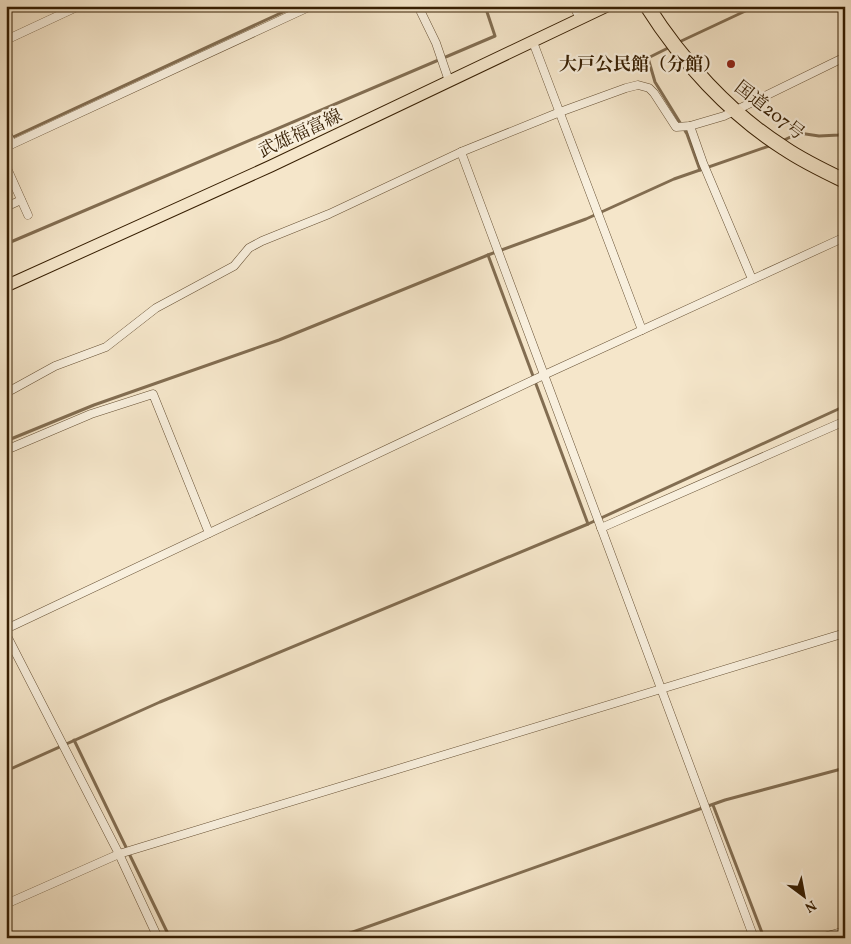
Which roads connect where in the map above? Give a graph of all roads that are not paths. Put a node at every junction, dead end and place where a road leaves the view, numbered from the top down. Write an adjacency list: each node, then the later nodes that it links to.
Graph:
1 (79, 6): 10 (street)
2 (288, 6): 8 (street)
3 (311, 6): 8 (street)
4 (418, 6): 13 (street)
5 (574, 6): 9 (street)
6 (607, 6): 9 (main road, 武雄福富線)
7 (647, 6): 14 (highway, 国道207号)
8 (291, 15): 18 (street)
9 (580, 19): 11 (main road, 武雄福富線)
10 (6, 40)
11 (533, 42): 13 (main road, 武雄福富線); 15 (street)
12 (845, 57): 14 (street)
13 (449, 81): 27 (main road, 武雄福富線)
14 (736, 111): 16 (street); 21 (highway, 国道207号)
15 (560, 112): 16 (street); 19 (street); 28 (street)
16 (685, 127): 26 (street)
17 (7, 132): 18 (street)
18 (9, 145)
19 (461, 152): 29 (street); 30 (street)
20 (6, 166): 22 (street)
21 (845, 181)
22 (21, 200): 23 (street); 24 (street)
23 (6, 207)
24 (28, 215)
25 (845, 237): 26 (street)
26 (752, 279): 28 (street)
27 (6, 286)
28 (642, 330): 29 (street)
29 (538, 378): 33 (street); 34 (street)
30 (6, 393)
31 (845, 421): 33 (street)
32 (6, 450): 34 (street)
33 (598, 521): 38 (street)
34 (209, 533): 35 (street)
35 (6, 629)
36 (6, 634): 39 (street)
37 (845, 634): 38 (street)
38 (661, 690): 39 (street); 43 (street)
39 (125, 852): 40 (street); 42 (street)
40 (6, 904)
41 (845, 930): 44 (street)
42 (158, 938)
43 (754, 938)
44 (820, 938)

